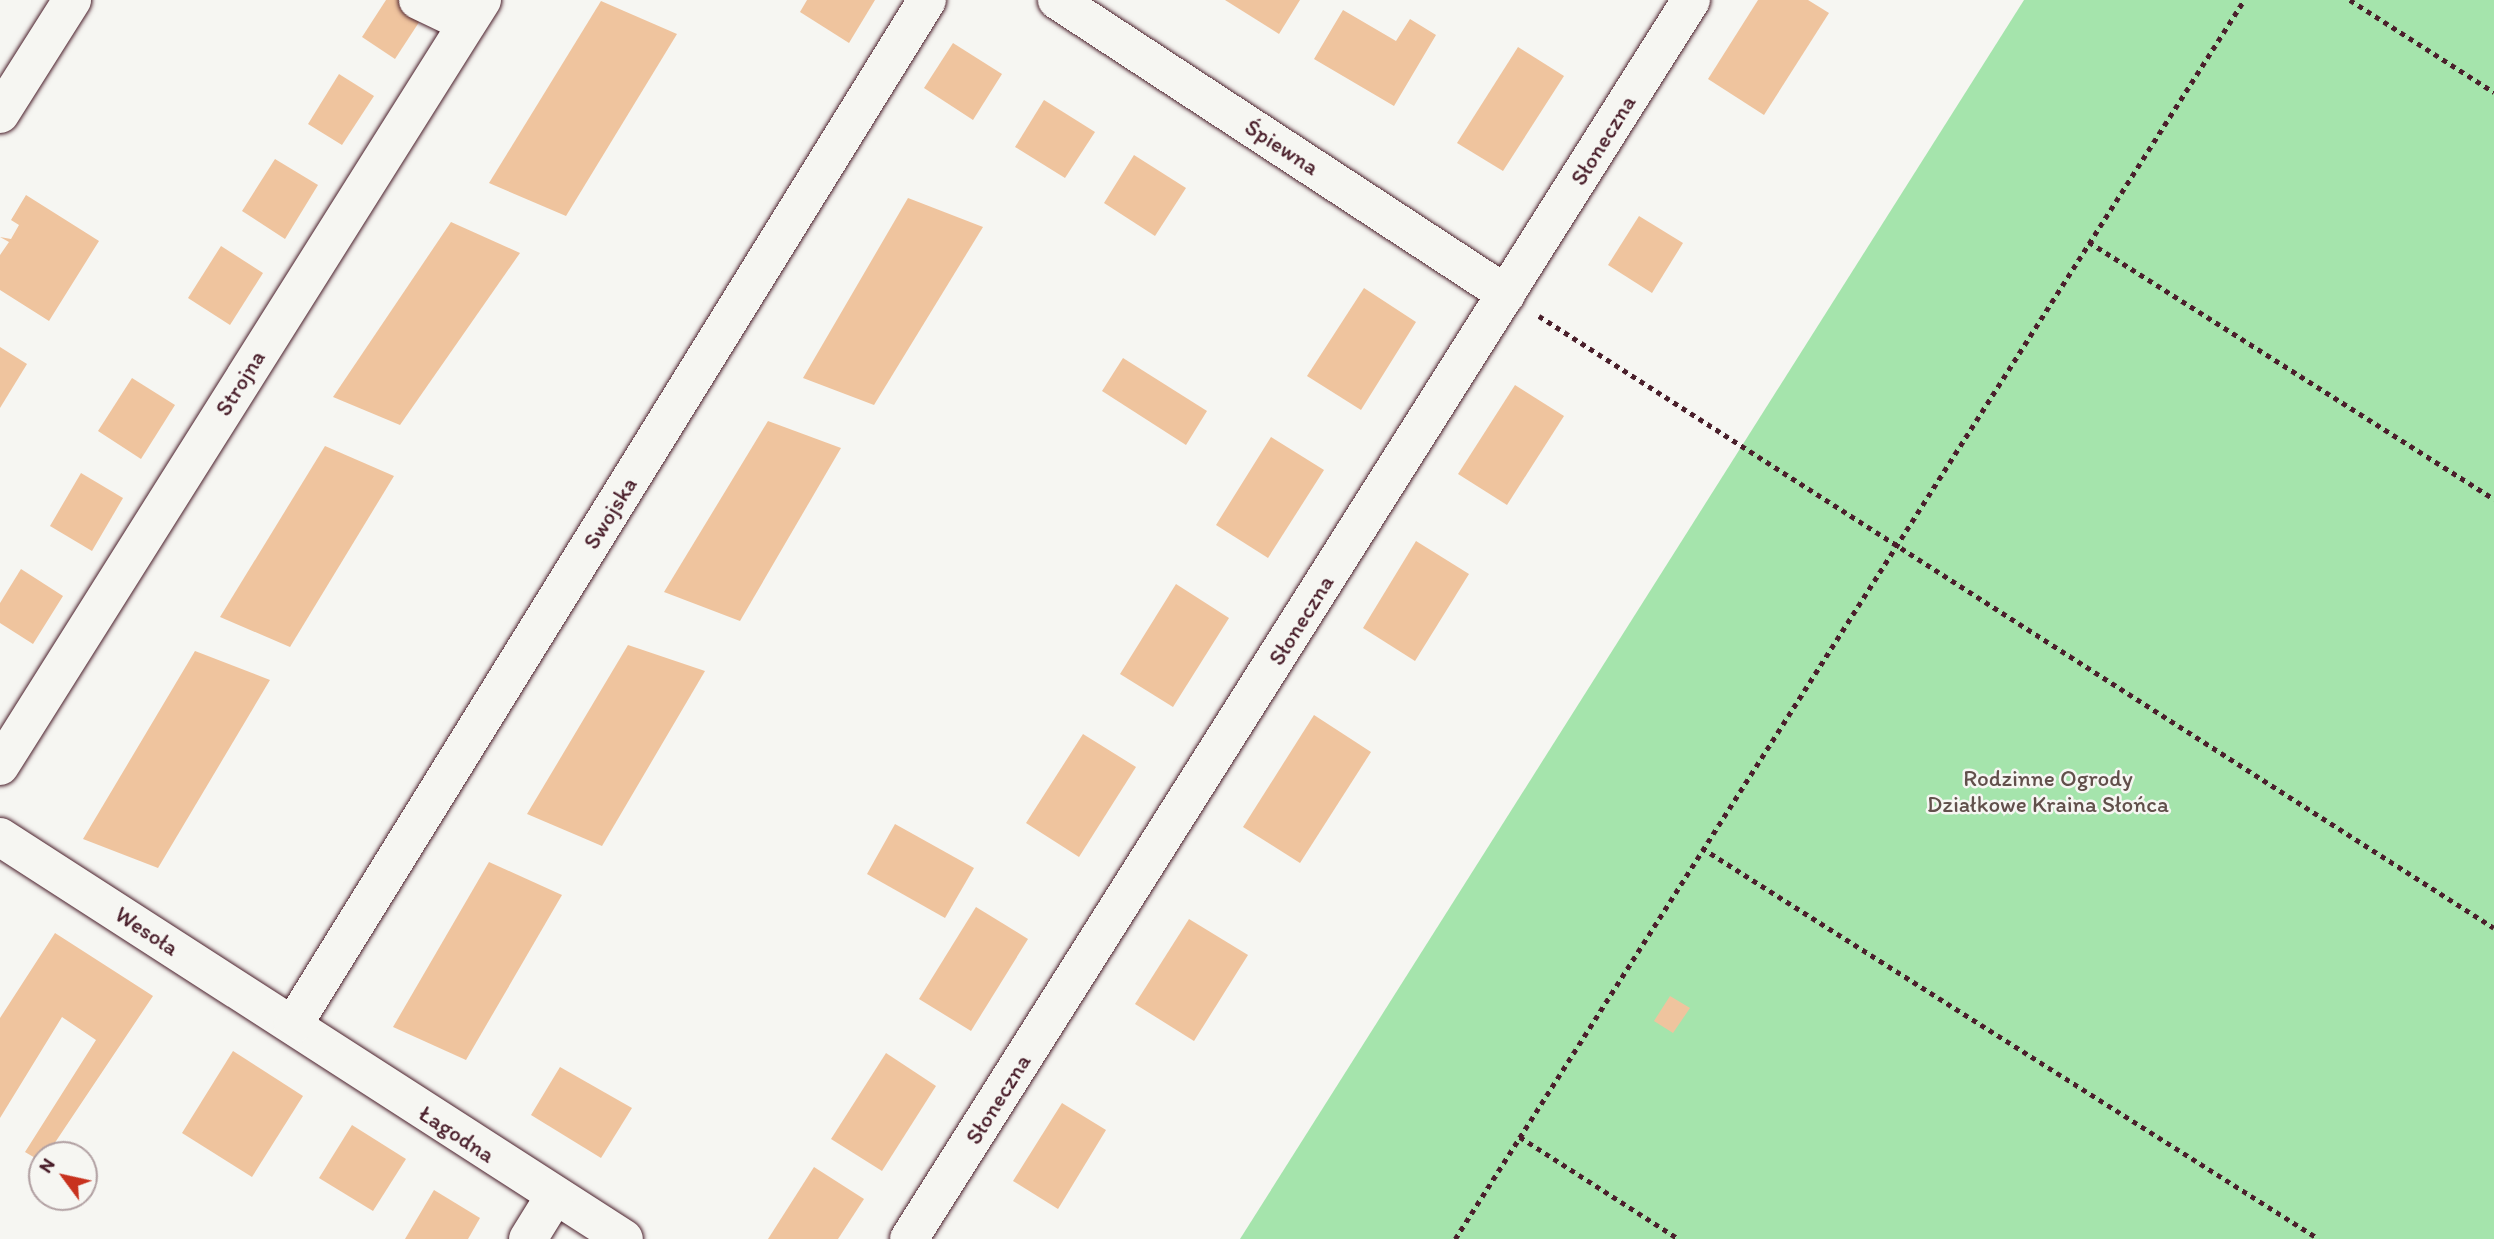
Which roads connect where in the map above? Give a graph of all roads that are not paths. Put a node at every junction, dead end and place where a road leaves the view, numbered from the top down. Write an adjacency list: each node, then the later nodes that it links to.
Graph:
1 (72, 0): 7 (street)
2 (418, 0): 6 (street)
3 (927, 0): 11 (street, Swojska)
4 (1057, 0): 8 (street, Śpiewna)
5 (1691, 0): 8 (street, Słoneczna)
6 (474, 12): 9 (street, Strojna)
7 (0, 114)
8 (1506, 295): 15 (street, Słoneczna)
9 (0, 766)
10 (0, 837): 11 (street, Wesoła)
11 (293, 1025): 12 (street, Łagodna)
12 (554, 1197): 13 (street); 14 (street, Łagodna)
13 (528, 1239)
14 (624, 1239)
15 (909, 1239)

